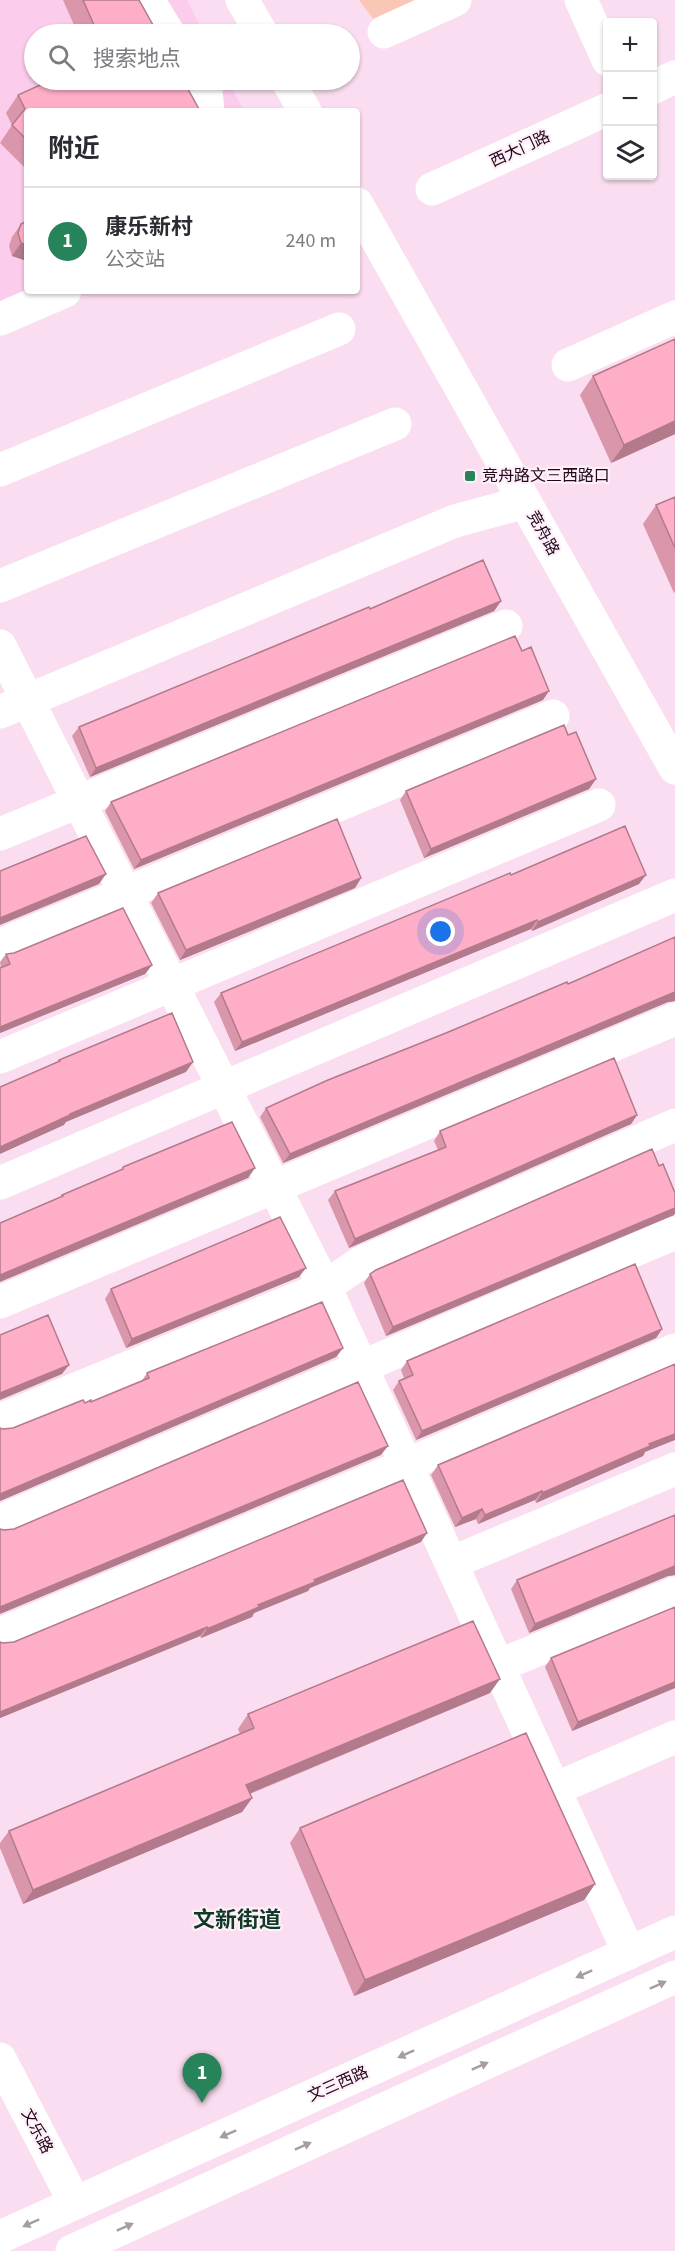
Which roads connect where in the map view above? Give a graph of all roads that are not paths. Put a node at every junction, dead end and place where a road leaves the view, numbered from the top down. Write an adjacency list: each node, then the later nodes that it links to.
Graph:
1 (148, 0): 5 (street)
2 (242, 0): 6 (street)
3 (455, 0): 7 (street)
4 (581, 0): 8 (street)
5 (163, 24)
6 (256, 24)
7 (384, 33)
8 (603, 49)
9 (675, 77): 10 (street)
10 (657, 86)
11 (206, 90): 13 (street)
12 (293, 90): 14 (street)
13 (208, 108)
14 (303, 108)
15 (603, 111): 16 (street, 西大门路)
16 (432, 189)
17 (360, 209): 25 (street, 竞舟路)
18 (58, 294): 20 (street)
19 (675, 317): 22 (street)
20 (0, 319)
21 (339, 329): 24 (street)
22 (568, 365)
23 (395, 424): 26 (street)
24 (0, 470)
25 (525, 502): 29 (street); 31 (street, 竞舟路)
26 (0, 586)
27 (506, 626): 32 (street)
28 (0, 646): 29 (street)
29 (14, 706): 32 (street)
30 (553, 716): 35 (street)
31 (675, 768)
32 (79, 800): 34 (street); 35 (street)
33 (599, 805): 38 (street)
34 (0, 834)
35 (124, 892): 37 (street); 38 (street)
36 (675, 895): 41 (street)
37 (0, 945)
38 (172, 985): 40 (street); 41 (street)
39 (675, 1018): 44 (street)
40 (0, 1057)
41 (223, 1087): 43 (street); 44 (street)
42 (675, 1125): 46 (street)
43 (0, 1183)
44 (273, 1186): 46 (street); 47 (street)
45 (675, 1233): 49 (street)
46 (325, 1287): 49 (street); 50 (street)
47 (0, 1302)
48 (675, 1350): 51 (street)
49 (362, 1368): 51 (street); 53 (street)
50 (0, 1420)
51 (406, 1465): 54 (street); 56 (street)
52 (675, 1469): 54 (street)
53 (0, 1521)
54 (451, 1563): 57 (street)
55 (675, 1593): 57 (street)
56 (0, 1634)
57 (498, 1666): 59 (street)
58 (675, 1737): 59 (street)
59 (555, 1789): 61 (street)
60 (675, 1932): 61 (street, 文三西路)
61 (629, 1953): 64 (street, 文三西路, one-way to 64)
62 (675, 1977): 66 (street, one-way to 62)
63 (0, 2059): 64 (street, 文乐路)
64 (75, 2203): 65 (street, 文三西路, one-way to 65)
65 (0, 2237)
66 (72, 2251)

